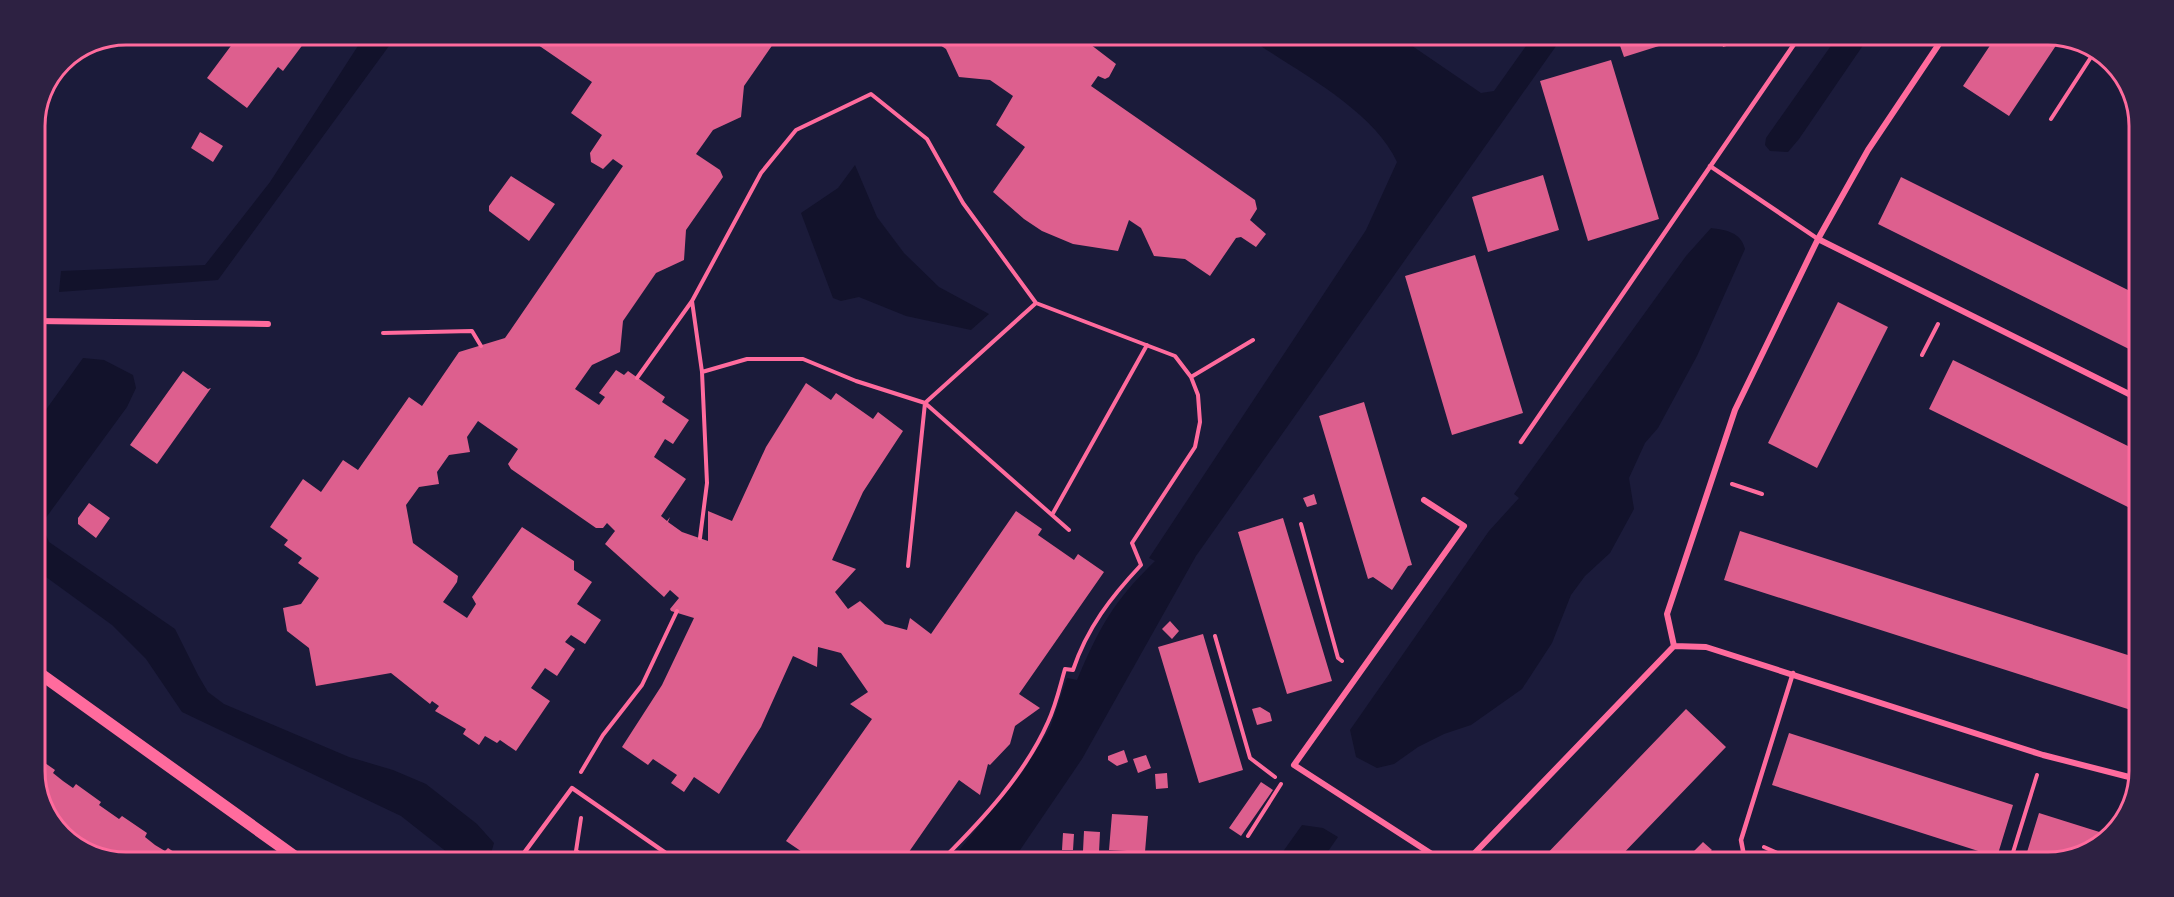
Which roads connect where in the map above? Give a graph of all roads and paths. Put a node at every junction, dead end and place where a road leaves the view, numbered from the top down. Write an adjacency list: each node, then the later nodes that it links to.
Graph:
1 (1794, 45): 5 (lane)
2 (1938, 45): 6 (street)
3 (2091, 57): 4 (path)
4 (2051, 119)
5 (1710, 166): 6 (lane); 22 (lane)
6 (1818, 239): 9 (street); 23 (street)
7 (692, 301): 8 (path); 17 (path); 19 (path)
8 (1036, 303): 14 (path); 21 (path)
9 (1949, 304): 16 (path); 20 (street)
10 (45, 321): 11 (street)
11 (268, 324)
12 (383, 333): 15 (path)
13 (1253, 340): 18 (path)
14 (1147, 345): 18 (path); 26 (path)
15 (481, 346)
16 (1922, 355)
17 (702, 372): 21 (path); 29 (path)
18 (1191, 377): 46 (path)
19 (637, 378)
20 (2129, 394)
21 (925, 403): 26 (path); 30 (path)
22 (1521, 442)
23 (1711, 477): 24 (path); 33 (street)
24 (1762, 494)
25 (1425, 500): 35 (street)
26 (1052, 515): 28 (path)
27 (1301, 524): 35 (path)
28 (1069, 530)
29 (700, 538)
30 (908, 566)
31 (677, 611): 39 (path)
32 (1215, 636): 41 (path)
33 (1674, 646): 34 (street); 48 (street)
34 (1793, 673): 37 (street); 49 (lane)
35 (1359, 674): 47 (street)
36 (45, 677): 42 (main road)
37 (2043, 754): 38 (street); 50 (path)
38 (2128, 777)
39 (572, 788): 40 (lane); 43 (lane)
40 (584, 796): 44 (path); 45 (lane)
41 (1248, 836)
42 (288, 852)
43 (525, 852)
44 (578, 852)
45 (664, 852)
46 (950, 852)
47 (1429, 852)
48 (1476, 852)
49 (1744, 852)
50 (2013, 852)

